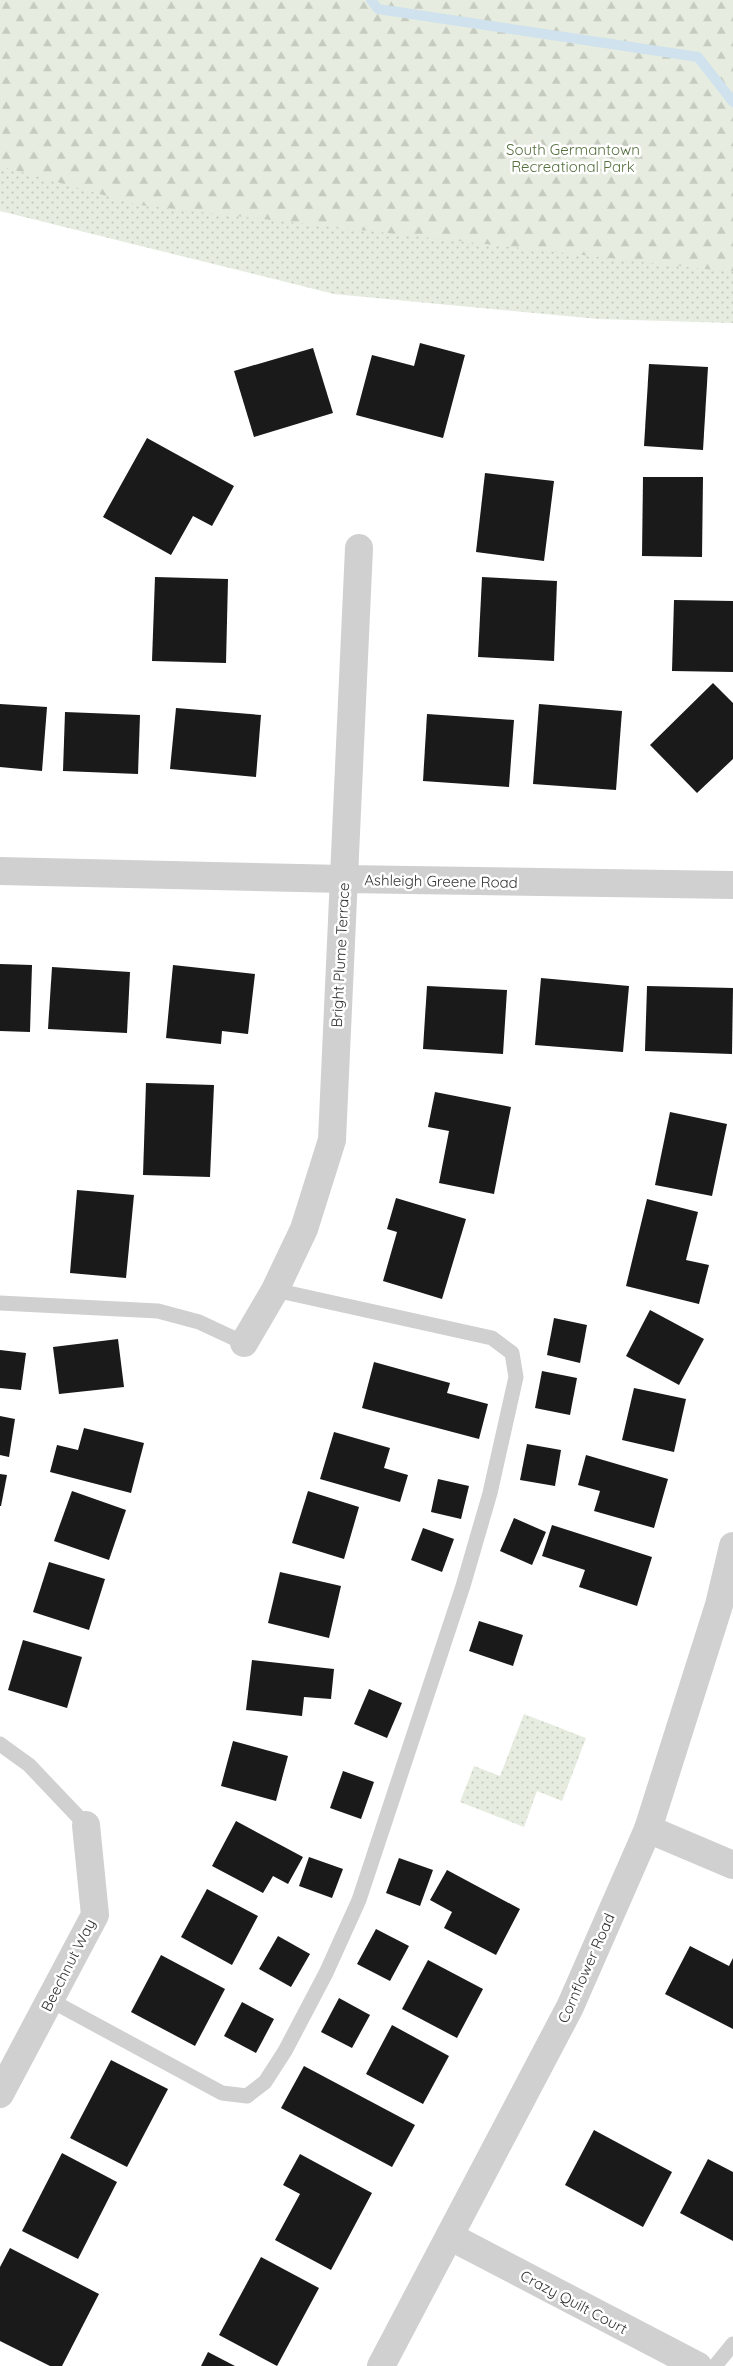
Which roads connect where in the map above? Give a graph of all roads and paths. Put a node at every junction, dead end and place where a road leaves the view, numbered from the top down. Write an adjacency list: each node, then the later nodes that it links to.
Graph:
1 (359, 548): 3 (street, Bright Plume Terrace)
2 (0, 871): 3 (street, Ashleigh Greene Road)
3 (344, 879): 4 (street, Ashleigh Greene Road); 5 (street, Bright Plume Terrace)
4 (733, 885)
5 (274, 1290): 7 (street, Bright Plume Terrace); 13 (lane)
6 (0, 1303): 7 (lane)
7 (244, 1343)
8 (733, 1546): 11 (street, Cornflower Road)
9 (0, 1744): 10 (lane)
10 (86, 1825): 13 (street, Beechnut Way)
11 (648, 1829): 12 (street); 15 (street, Cornflower Road)
12 (733, 1864)
13 (50, 2000): 14 (street, Beechnut Way)
14 (0, 2094)
15 (451, 2237): 17 (street, Cornflower Road); 18 (street, Crazy Quilt Court)
16 (733, 2344): 19 (lane)
17 (382, 2366)
18 (698, 2366)
19 (715, 2366)

